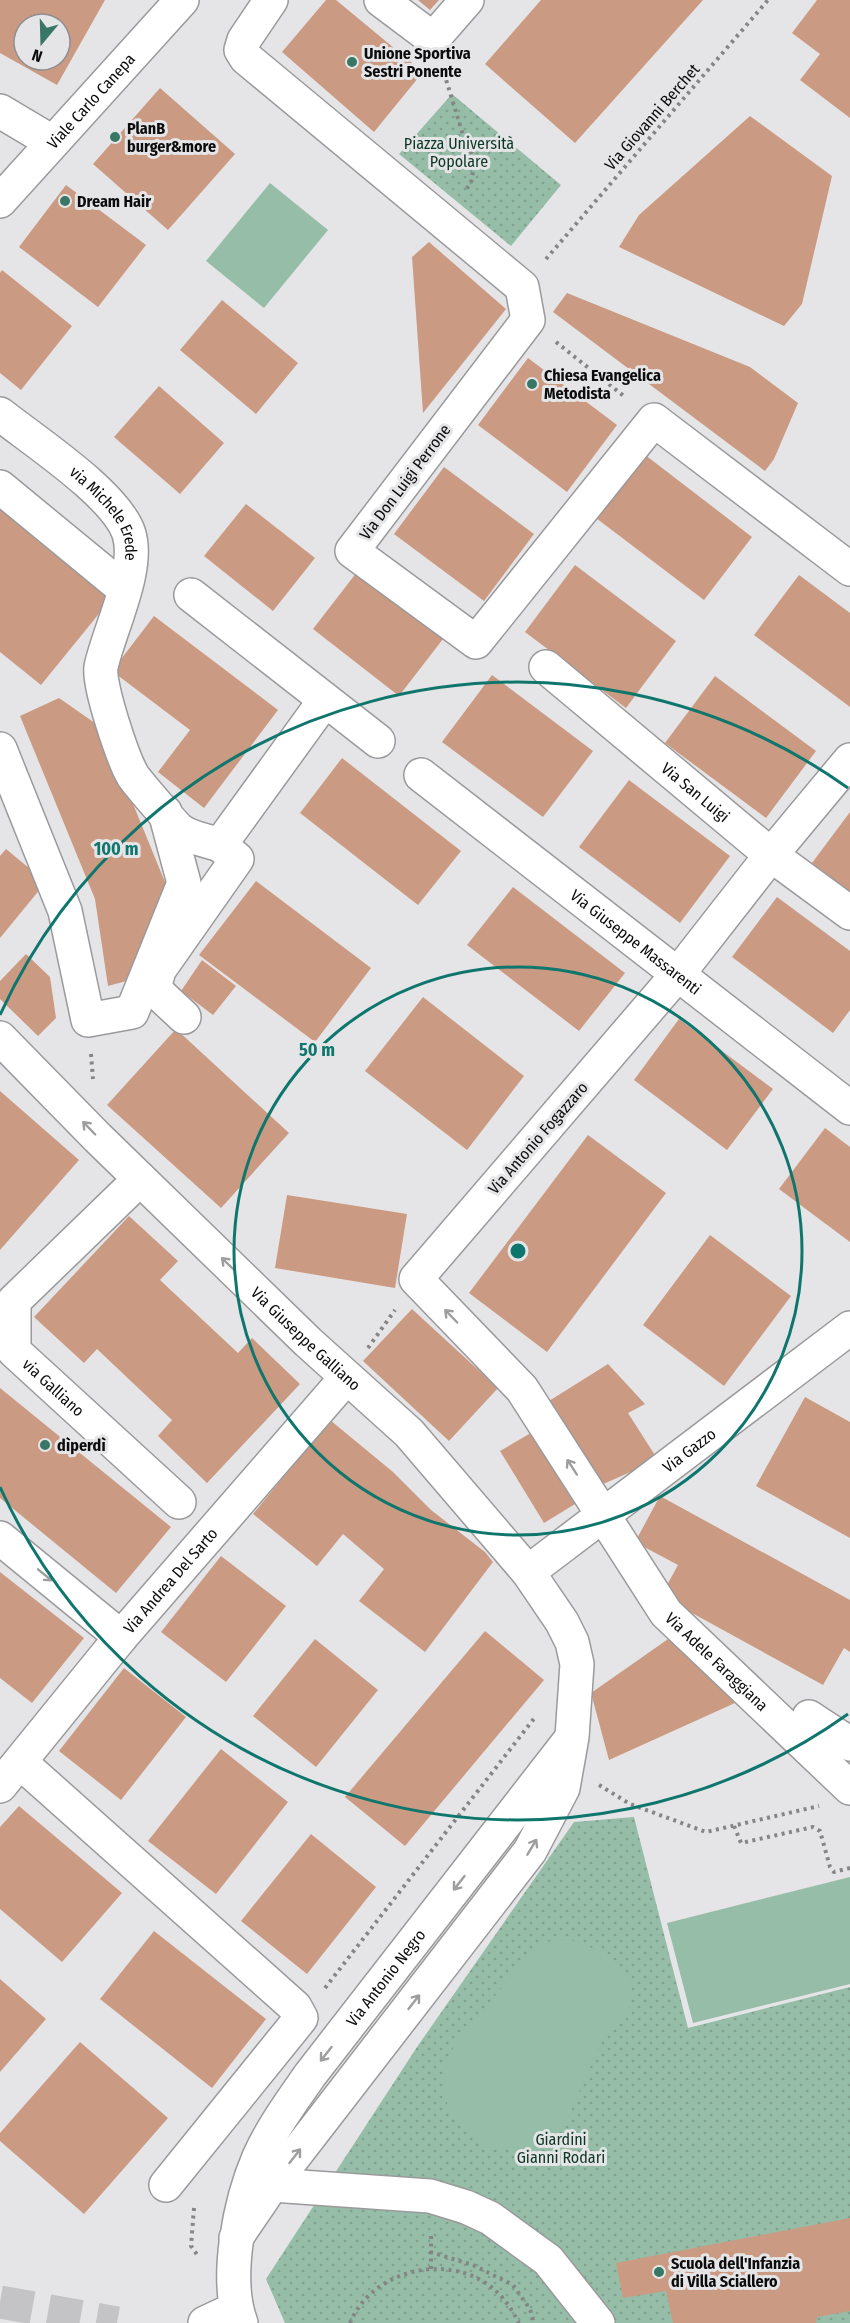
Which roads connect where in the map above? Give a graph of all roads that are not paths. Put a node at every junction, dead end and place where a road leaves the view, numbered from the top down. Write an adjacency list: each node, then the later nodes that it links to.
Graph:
1 (182, 0): 6 (street, Viale Carlo Canepa)
2 (271, 0): 10 (street, Via Don Luigi Perrone)
3 (381, 0): 4 (street)
4 (467, 0)
5 (0, 111): 6 (street)
6 (52, 142): 7 (street, Viale Carlo Canepa)
7 (0, 201)
8 (0, 414): 11 (street, via Michele Erede)
9 (0, 488): 11 (street)
10 (850, 569)
11 (124, 589): 19 (street, via Michele Erede)
12 (190, 595): 14 (street)
13 (546, 667): 21 (street, Via San Luigi)
14 (325, 700): 15 (street); 20 (street)
15 (378, 741)
16 (0, 749): 19 (street, via Michele Erede)
17 (850, 760): 21 (street, Via Antonio Fogazzaro)
18 (421, 775): 23 (street, Via Giuseppe Massarenti)
19 (165, 812): 20 (street, via Michele Erede)
20 (220, 845): 24 (street)
21 (771, 855): 22 (street, Via San Luigi); 23 (street, Via Antonio Fogazzaro)
22 (850, 913)
23 (678, 974): 26 (street, Via Giuseppe Massarenti); 31 (street, Via Antonio Fogazzaro, one-way to 23)
24 (184, 1017)
25 (0, 1038): 27 (street, Via Giuseppe Galliano, one-way to 25)
26 (850, 1108)
27 (140, 1179): 29 (street, Via Giuseppe Galliano, one-way to 27); 30 (street, via Galliano)
28 (850, 1328): 31 (street, Via Gazzo)
29 (346, 1378): 33 (street, Via Giuseppe Galliano); 34 (street, Via Andrea Del Sarto)
30 (179, 1502)
31 (604, 1516): 33 (street, Via Gazzo); 40 (street, Via Adele Faraggiana)
32 (0, 1538): 34 (street, one-way to 34)
33 (528, 1572): 35 (street, Via Giuseppe Galliano)
34 (121, 1637): 39 (street, Via Andrea Del Sarto)
35 (577, 1664): 38 (street, Via Antonio Negro)
36 (809, 1717): 37 (street)
37 (850, 1744)
38 (570, 1751): 42 (street, Via Antonio Negro, one-way to 38); 43 (street, Via Antonio Negro, one-way to 43)
39 (10, 1774): 41 (street)
40 (837, 1797)
41 (166, 2185)
42 (272, 2185): 43 (street, Via Antonio Negro); 46 (street)
43 (236, 2238): 44 (street, Via Antonio Negro)
44 (238, 2316): 45 (street)
45 (205, 2323)
46 (598, 2323)

